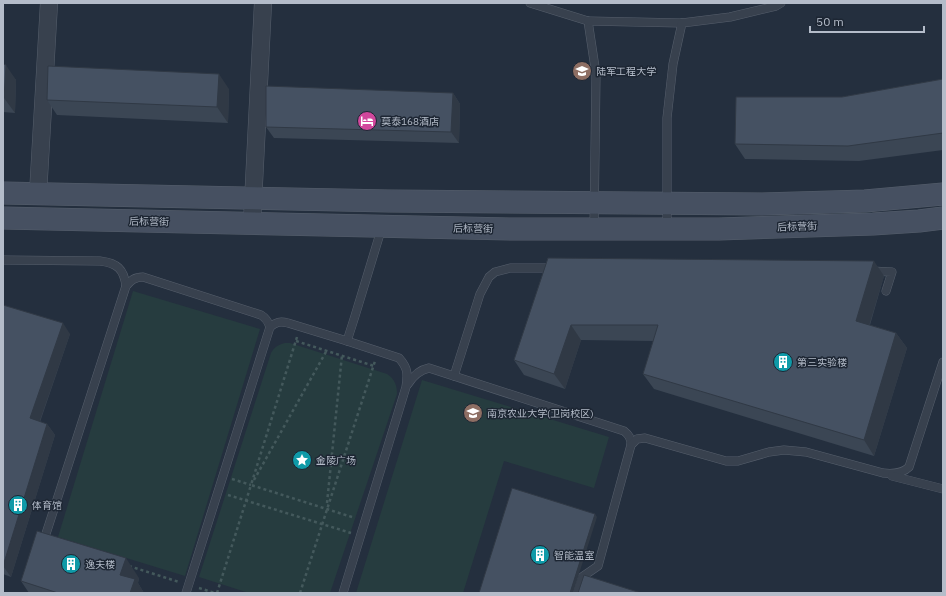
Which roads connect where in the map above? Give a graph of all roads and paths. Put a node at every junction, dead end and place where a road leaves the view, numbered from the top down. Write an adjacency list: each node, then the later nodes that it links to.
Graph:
1 (49, 3): 8 (street)
2 (263, 3): 10 (street)
3 (530, 3): 5 (lane)
4 (781, 3): 6 (lane)
5 (588, 21): 6 (lane); 12 (lane)
6 (682, 24): 13 (lane)
7 (3, 193): 8 (street)
8 (38, 194): 10 (street)
9 (943, 194): 13 (street)
10 (254, 198): 11 (street); 16 (street)
11 (343, 200): 12 (street); 17 (street)
12 (594, 202): 13 (street); 19 (lane)
13 (667, 204): 20 (lane)
14 (3, 218): 16 (street, 后标营街)
15 (943, 218): 20 (street, 后标营街)
16 (252, 223): 17 (street, 后标营街)
17 (342, 225): 18 (street, 后标营街)
18 (382, 225): 19 (street, 后标营街); 29 (lane)
19 (594, 229): 20 (street, 后标营街)
20 (667, 229)
21 (3, 260): 24 (lane)
22 (561, 268): 35 (lane)
23 (861, 271): 25 (lane)
24 (126, 286): 26 (lane); 48 (lane)
25 (886, 291)
26 (270, 327): 27 (lane); 39 (lane)
27 (301, 327): 28 (path); 29 (lane)
28 (296, 341): 30 (path); 40 (path)
29 (347, 341): 31 (lane)
30 (327, 350): 32 (path); 40 (path)
31 (378, 351): 34 (path); 36 (lane)
32 (342, 355): 34 (path); 44 (path)
33 (943, 362): 38 (lane)
34 (374, 366): 44 (path)
35 (454, 376): 36 (lane); 37 (lane)
36 (406, 387): 45 (lane)
37 (631, 445): 38 (lane); 55 (lane)
38 (883, 473): 41 (lane)
39 (223, 476): 40 (path); 42 (lane)
40 (251, 485): 43 (path); 44 (path)
41 (943, 489)
42 (218, 492): 43 (path); 50 (lane)
43 (246, 500): 46 (path); 52 (path)
44 (327, 509): 45 (path); 46 (path)
45 (366, 522): 47 (lane)
46 (322, 524): 47 (path); 53 (path)
47 (361, 536): 54 (lane)
48 (40, 553)
49 (128, 566): 50 (path)
50 (189, 585): 51 (lane); 52 (path)
51 (186, 593)
52 (216, 593)
53 (300, 593)
54 (343, 593)
55 (577, 593)

